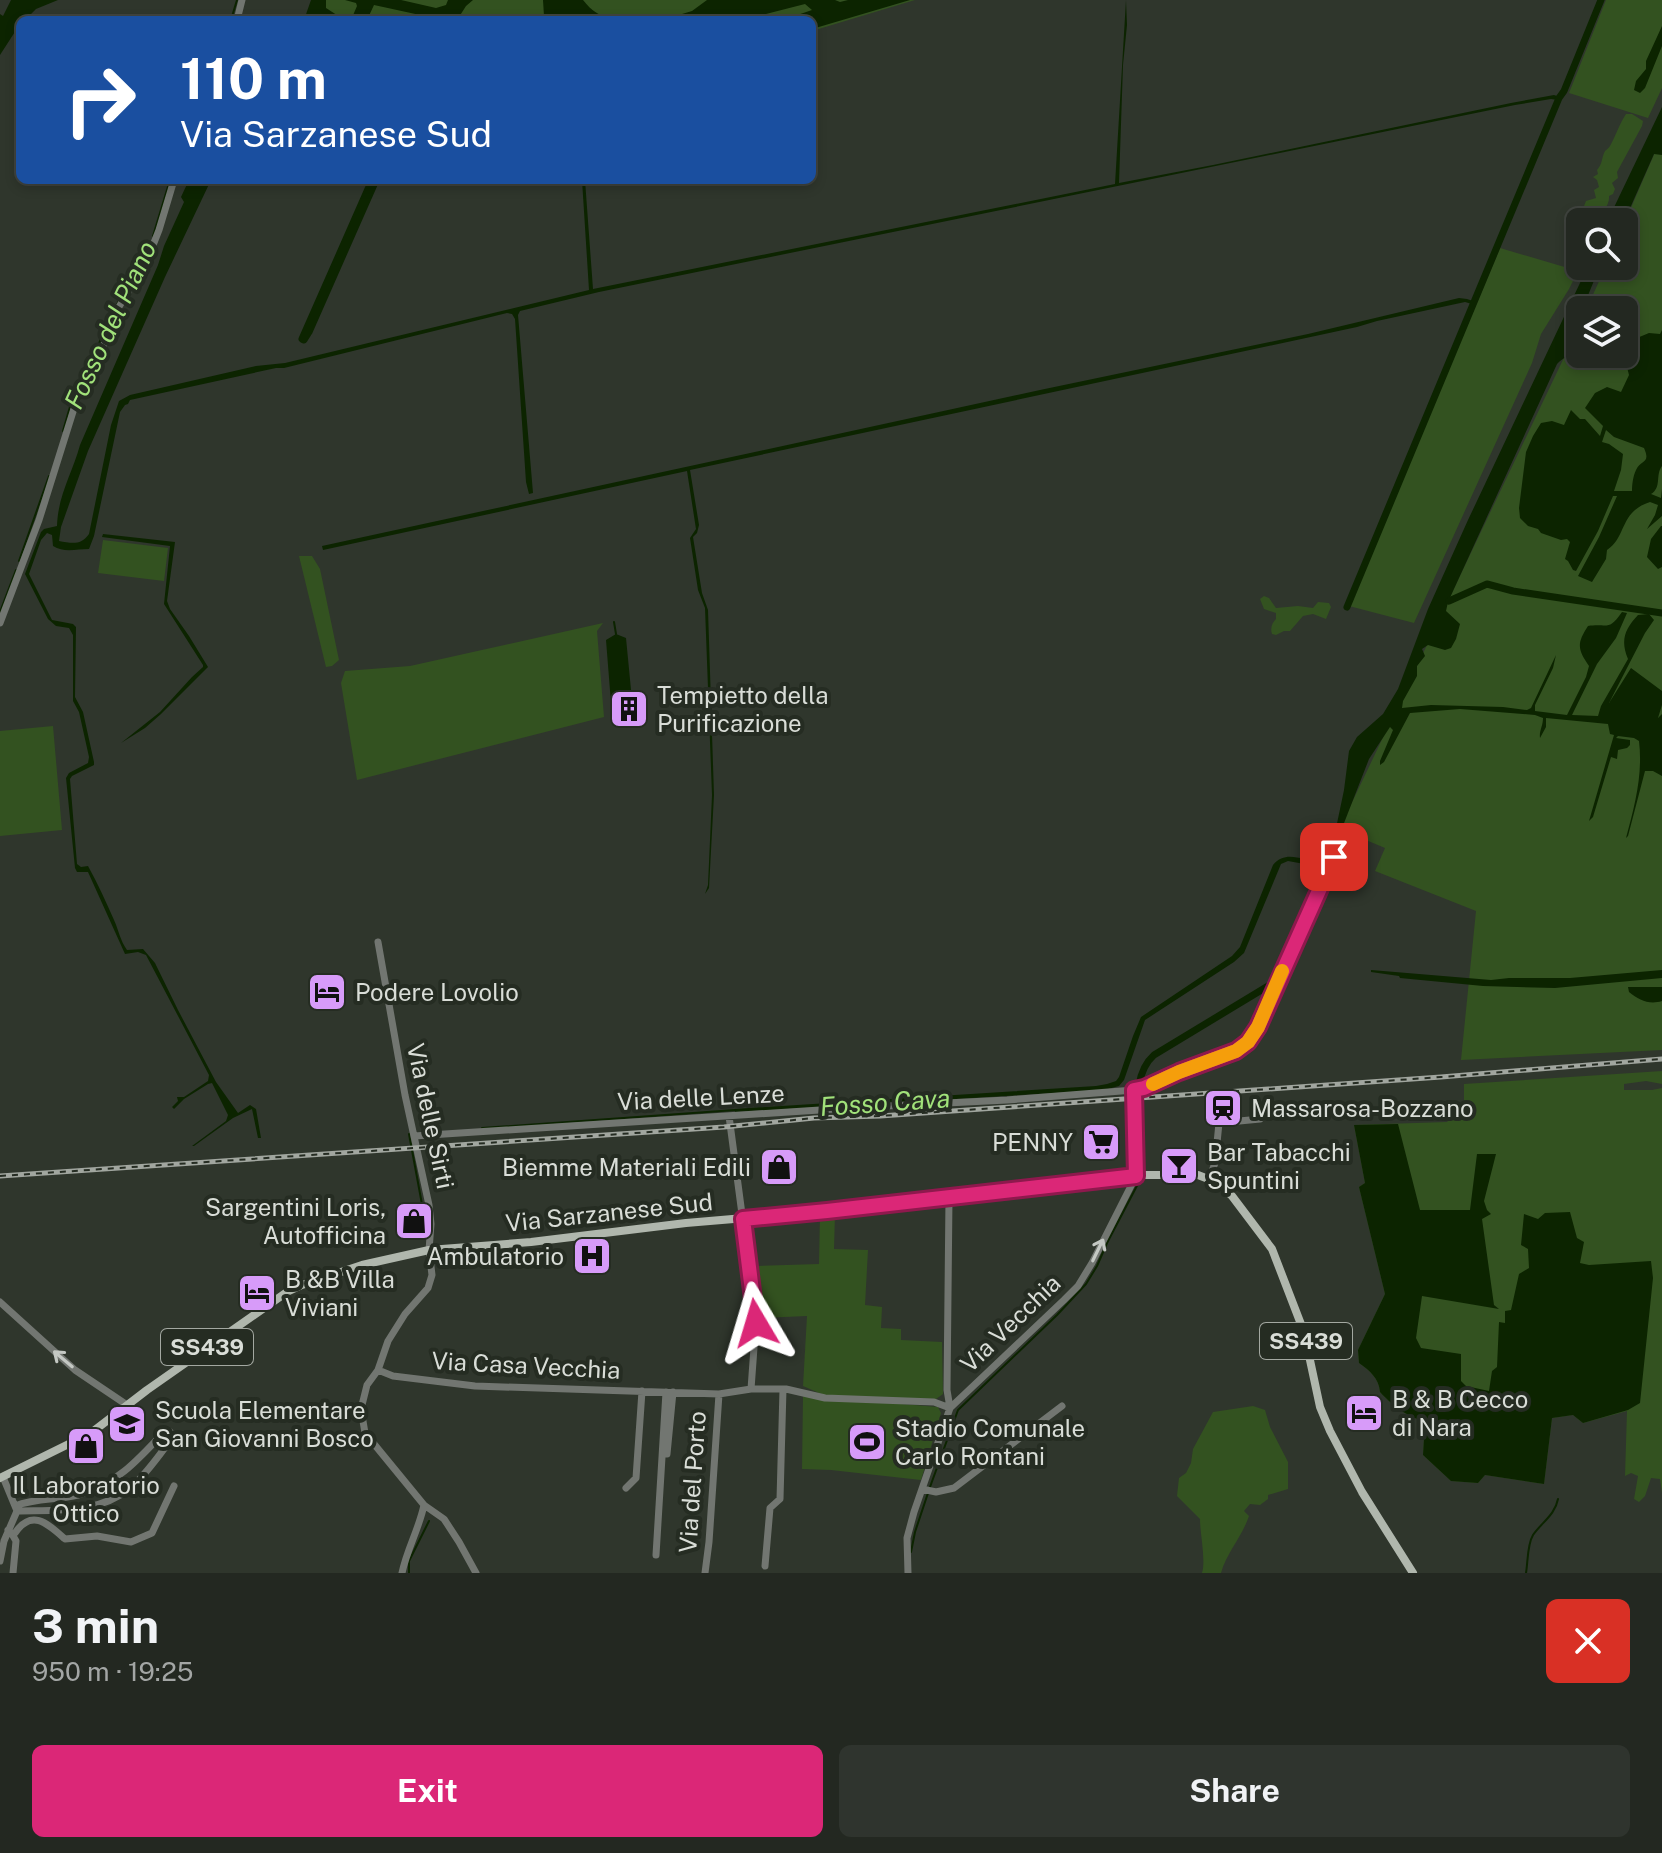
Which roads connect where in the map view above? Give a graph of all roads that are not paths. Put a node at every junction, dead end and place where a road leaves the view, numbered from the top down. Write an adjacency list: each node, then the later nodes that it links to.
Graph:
1 (173, 184): 2 (street)
2 (0, 623)
3 (1334, 857): 5 (street, Via delle Lenze)
4 (378, 942): 8 (street, Via delle Sirti)
5 (1134, 1090): 6 (street, Via delle Lenze); 9 (street)
6 (729, 1116): 8 (street, Via delle Lenze); 12 (street)
7 (1260, 1119): 10 (street)
8 (413, 1133): 13 (street, Via delle Sirti)
9 (1139, 1176): 10 (main road, SS439); 11 (main road, Via Sarzanese Sud / SS439); 23 (street, Via Vecchia, one-way to 9)
10 (1209, 1179): 40 (main road, SS439)
11 (949, 1198): 12 (main road, Via Sarzanese Sud / SS439); 23 (street)
12 (743, 1219): 13 (main road, Via Sarzanese Sud / SS439); 16 (street)
13 (429, 1250): 15 (street, Via delle Sirti); 21 (main road, Via Sarzanese Sud / SS439)
14 (0, 1302): 21 (street, one-way to 14)
15 (378, 1370): 18 (street, Via Casa Vecchia); 29 (street, Via delle Sirti)
16 (751, 1389): 17 (street, Via Casa Vecchia); 20 (street, Via Casa Vecchia)
17 (783, 1389): 23 (street, Via Casa Vecchia); 34 (street)
18 (642, 1391): 19 (street, Via Casa Vecchia); 27 (street)
19 (670, 1392): 20 (street, Via Casa Vecchia); 24 (street); 32 (street)
20 (719, 1394): 38 (street, Via del Porto)
21 (127, 1405): 25 (main road, Via Sarzanese Sud / SS439)
22 (1062, 1406): 28 (street)
23 (950, 1408): 28 (street)
24 (666, 1468)
25 (2, 1477): 30 (street)
26 (174, 1486): 31 (street)
27 (626, 1488)
28 (926, 1490): 39 (street)
29 (424, 1505): 36 (street); 37 (street, Via delle Sirti)
30 (16, 1509): 30 (street); 31 (street)
31 (10, 1532): 33 (street); 35 (street)
32 (656, 1555)
33 (0, 1561)
34 (765, 1566)
35 (13, 1573)
36 (402, 1573)
37 (476, 1573)
38 (705, 1573)
39 (908, 1573)
40 (1413, 1573)

